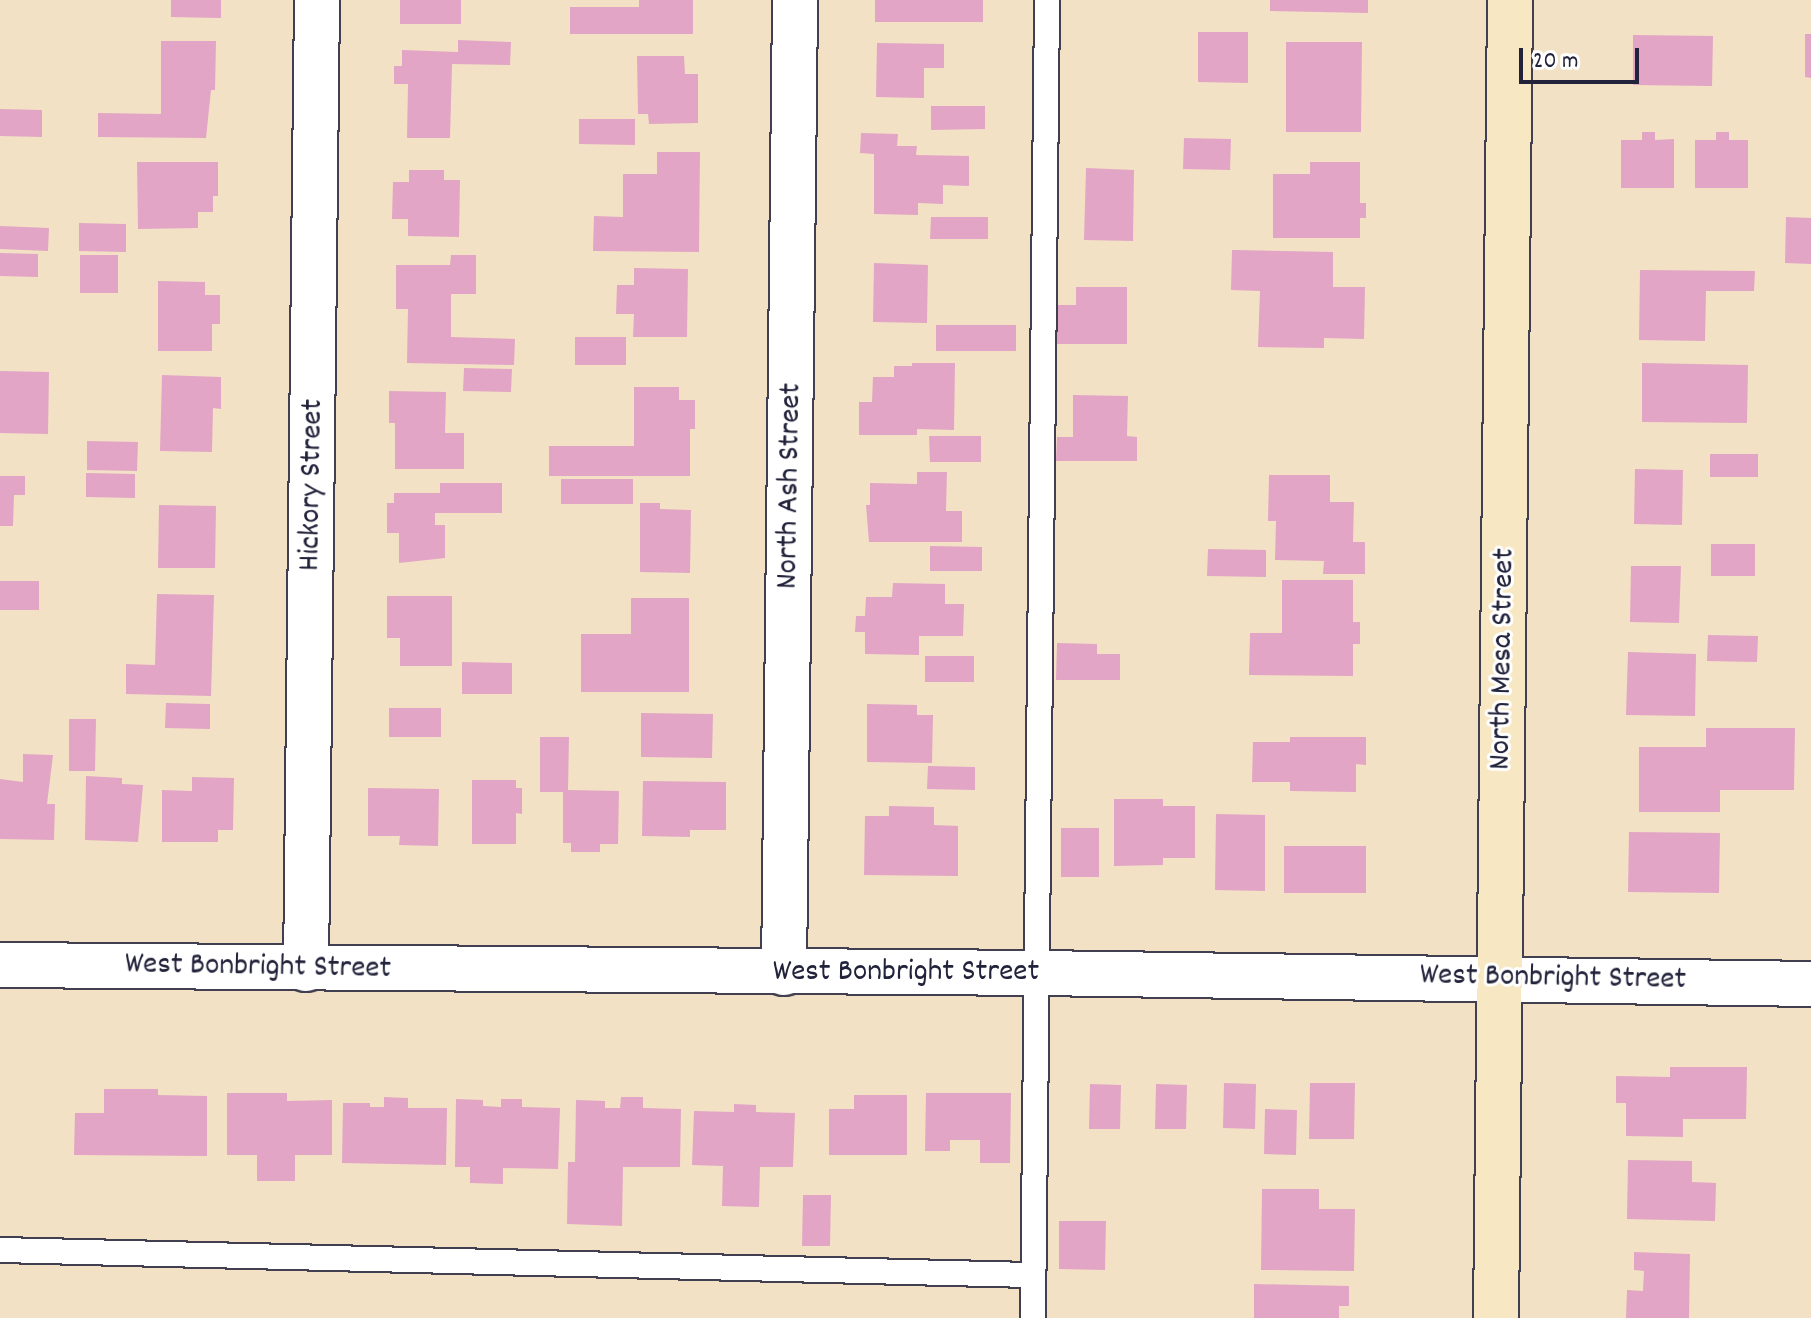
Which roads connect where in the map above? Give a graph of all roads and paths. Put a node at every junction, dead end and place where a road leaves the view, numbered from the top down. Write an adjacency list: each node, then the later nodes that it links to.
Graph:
1 (317, 0): 6 (street, Hickory Street)
2 (795, 0): 7 (street, North Ash Street)
3 (1047, 0): 8 (lane)
4 (1510, 0): 9 (street, North Mesa Street)
5 (0, 965): 6 (street, West Bonbright Street)
6 (306, 969): 7 (street, West Bonbright Street)
7 (784, 973): 8 (street, West Bonbright Street)
8 (1036, 973): 9 (street, West Bonbright Street); 12 (lane)
9 (1501, 978): 10 (street, West Bonbright Street); 14 (street, North Mesa Street)
10 (1811, 984)
11 (0, 1250): 12 (lane)
12 (1032, 1275): 13 (lane)
13 (1033, 1318)
14 (1496, 1318)

